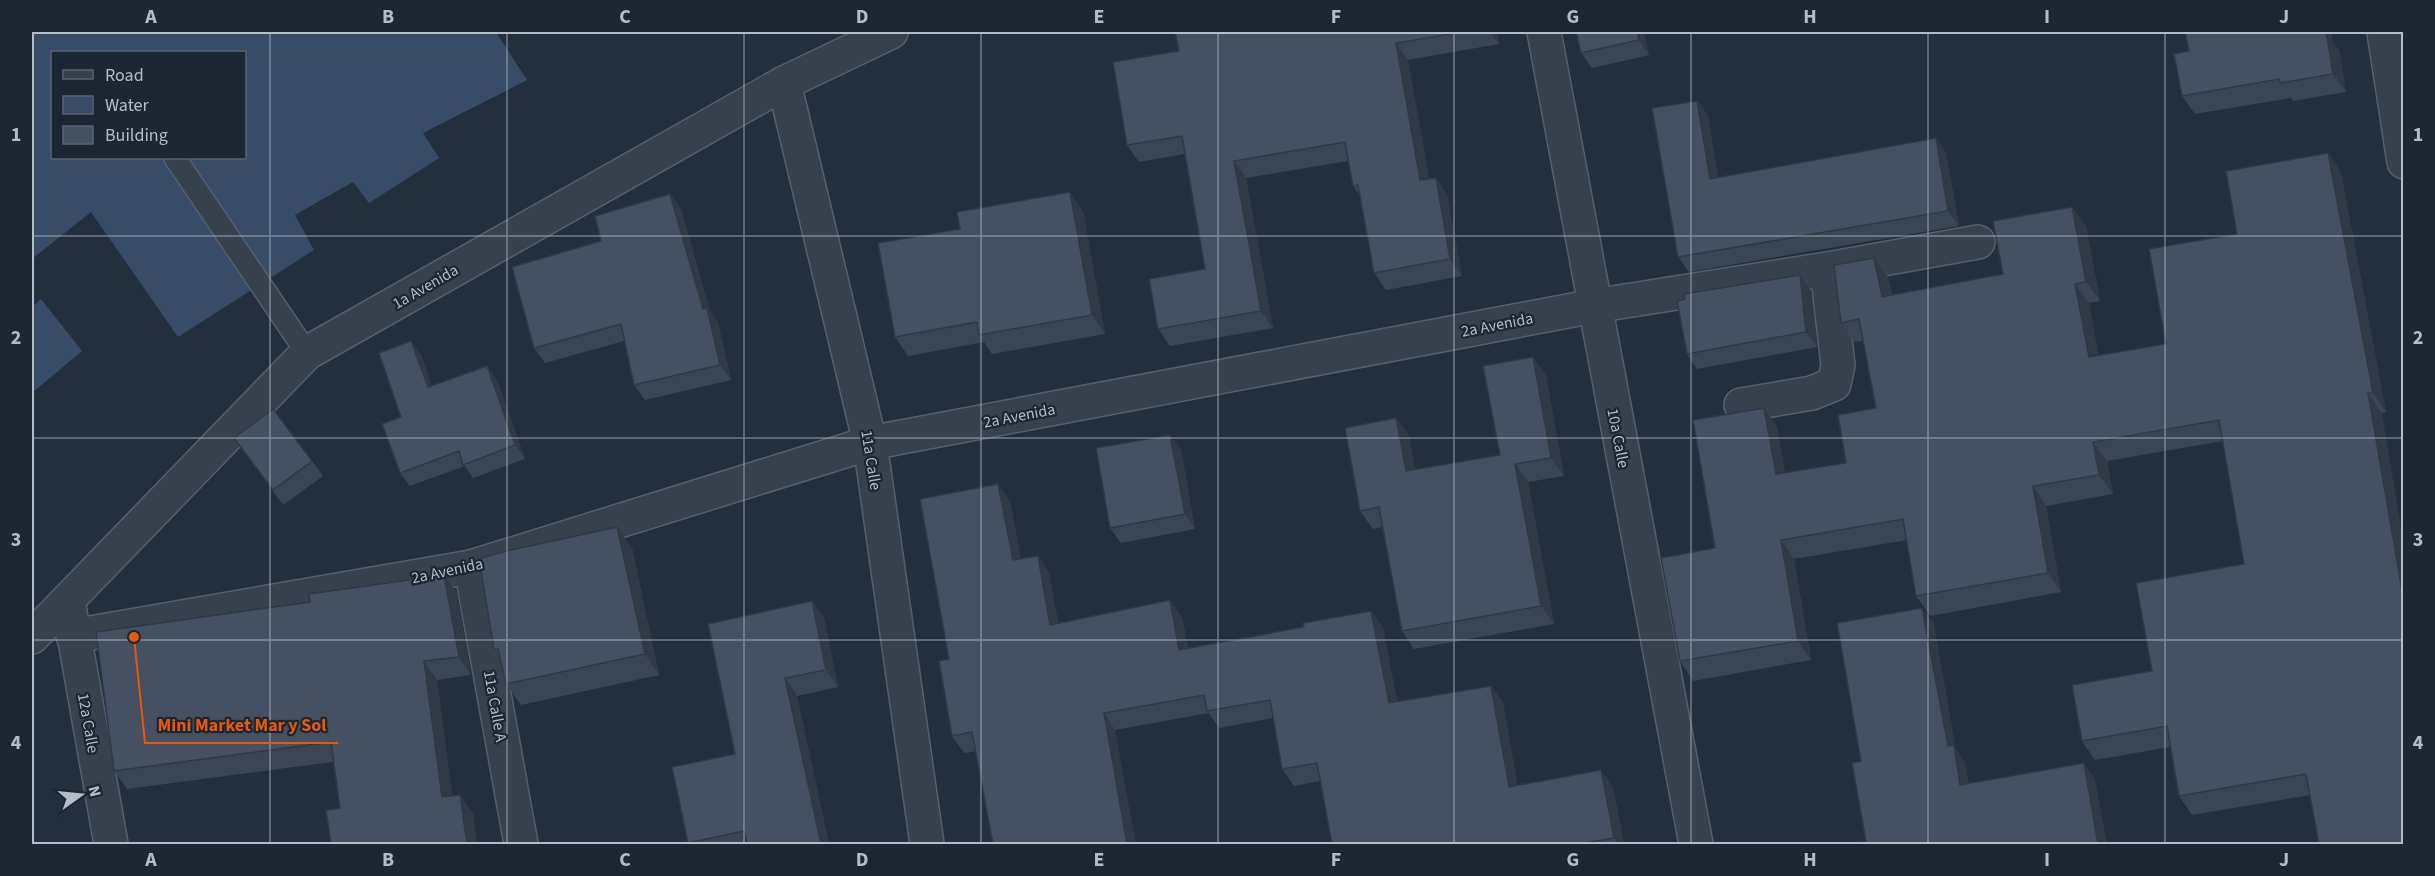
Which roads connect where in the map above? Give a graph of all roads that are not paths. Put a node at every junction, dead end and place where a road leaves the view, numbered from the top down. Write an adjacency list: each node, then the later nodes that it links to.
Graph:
1 (891, 32): 4 (street, 1a Avenida)
2 (1544, 32): 9 (street, 10a Calle)
3 (2384, 32): 6 (street)
4 (784, 82): 10 (street, 1a Avenida); 12 (street, 11a Calle)
5 (176, 159): 10 (lane)
6 (2403, 162)
7 (1978, 242): 8 (street, 2a Avenida)
8 (1827, 269): 9 (street, 2a Avenida); 11 (street)
9 (1594, 306): 12 (street, 2a Avenida); 20 (street, 10a Calle)
10 (307, 353): 14 (street, 1a Avenida)
11 (1741, 405)
12 (870, 443): 13 (street, 2a Avenida); 19 (street, 11a Calle)
13 (471, 567): 15 (street, 2a Avenida); 18 (street, 11a Calle A)
14 (68, 601): 15 (street, 12a Calle); 16 (street, 1a Avenida)
15 (73, 636): 17 (street, 12a Calle)
16 (32, 637)
17 (111, 844)
18 (521, 844)
19 (927, 844)
20 (1696, 844)

